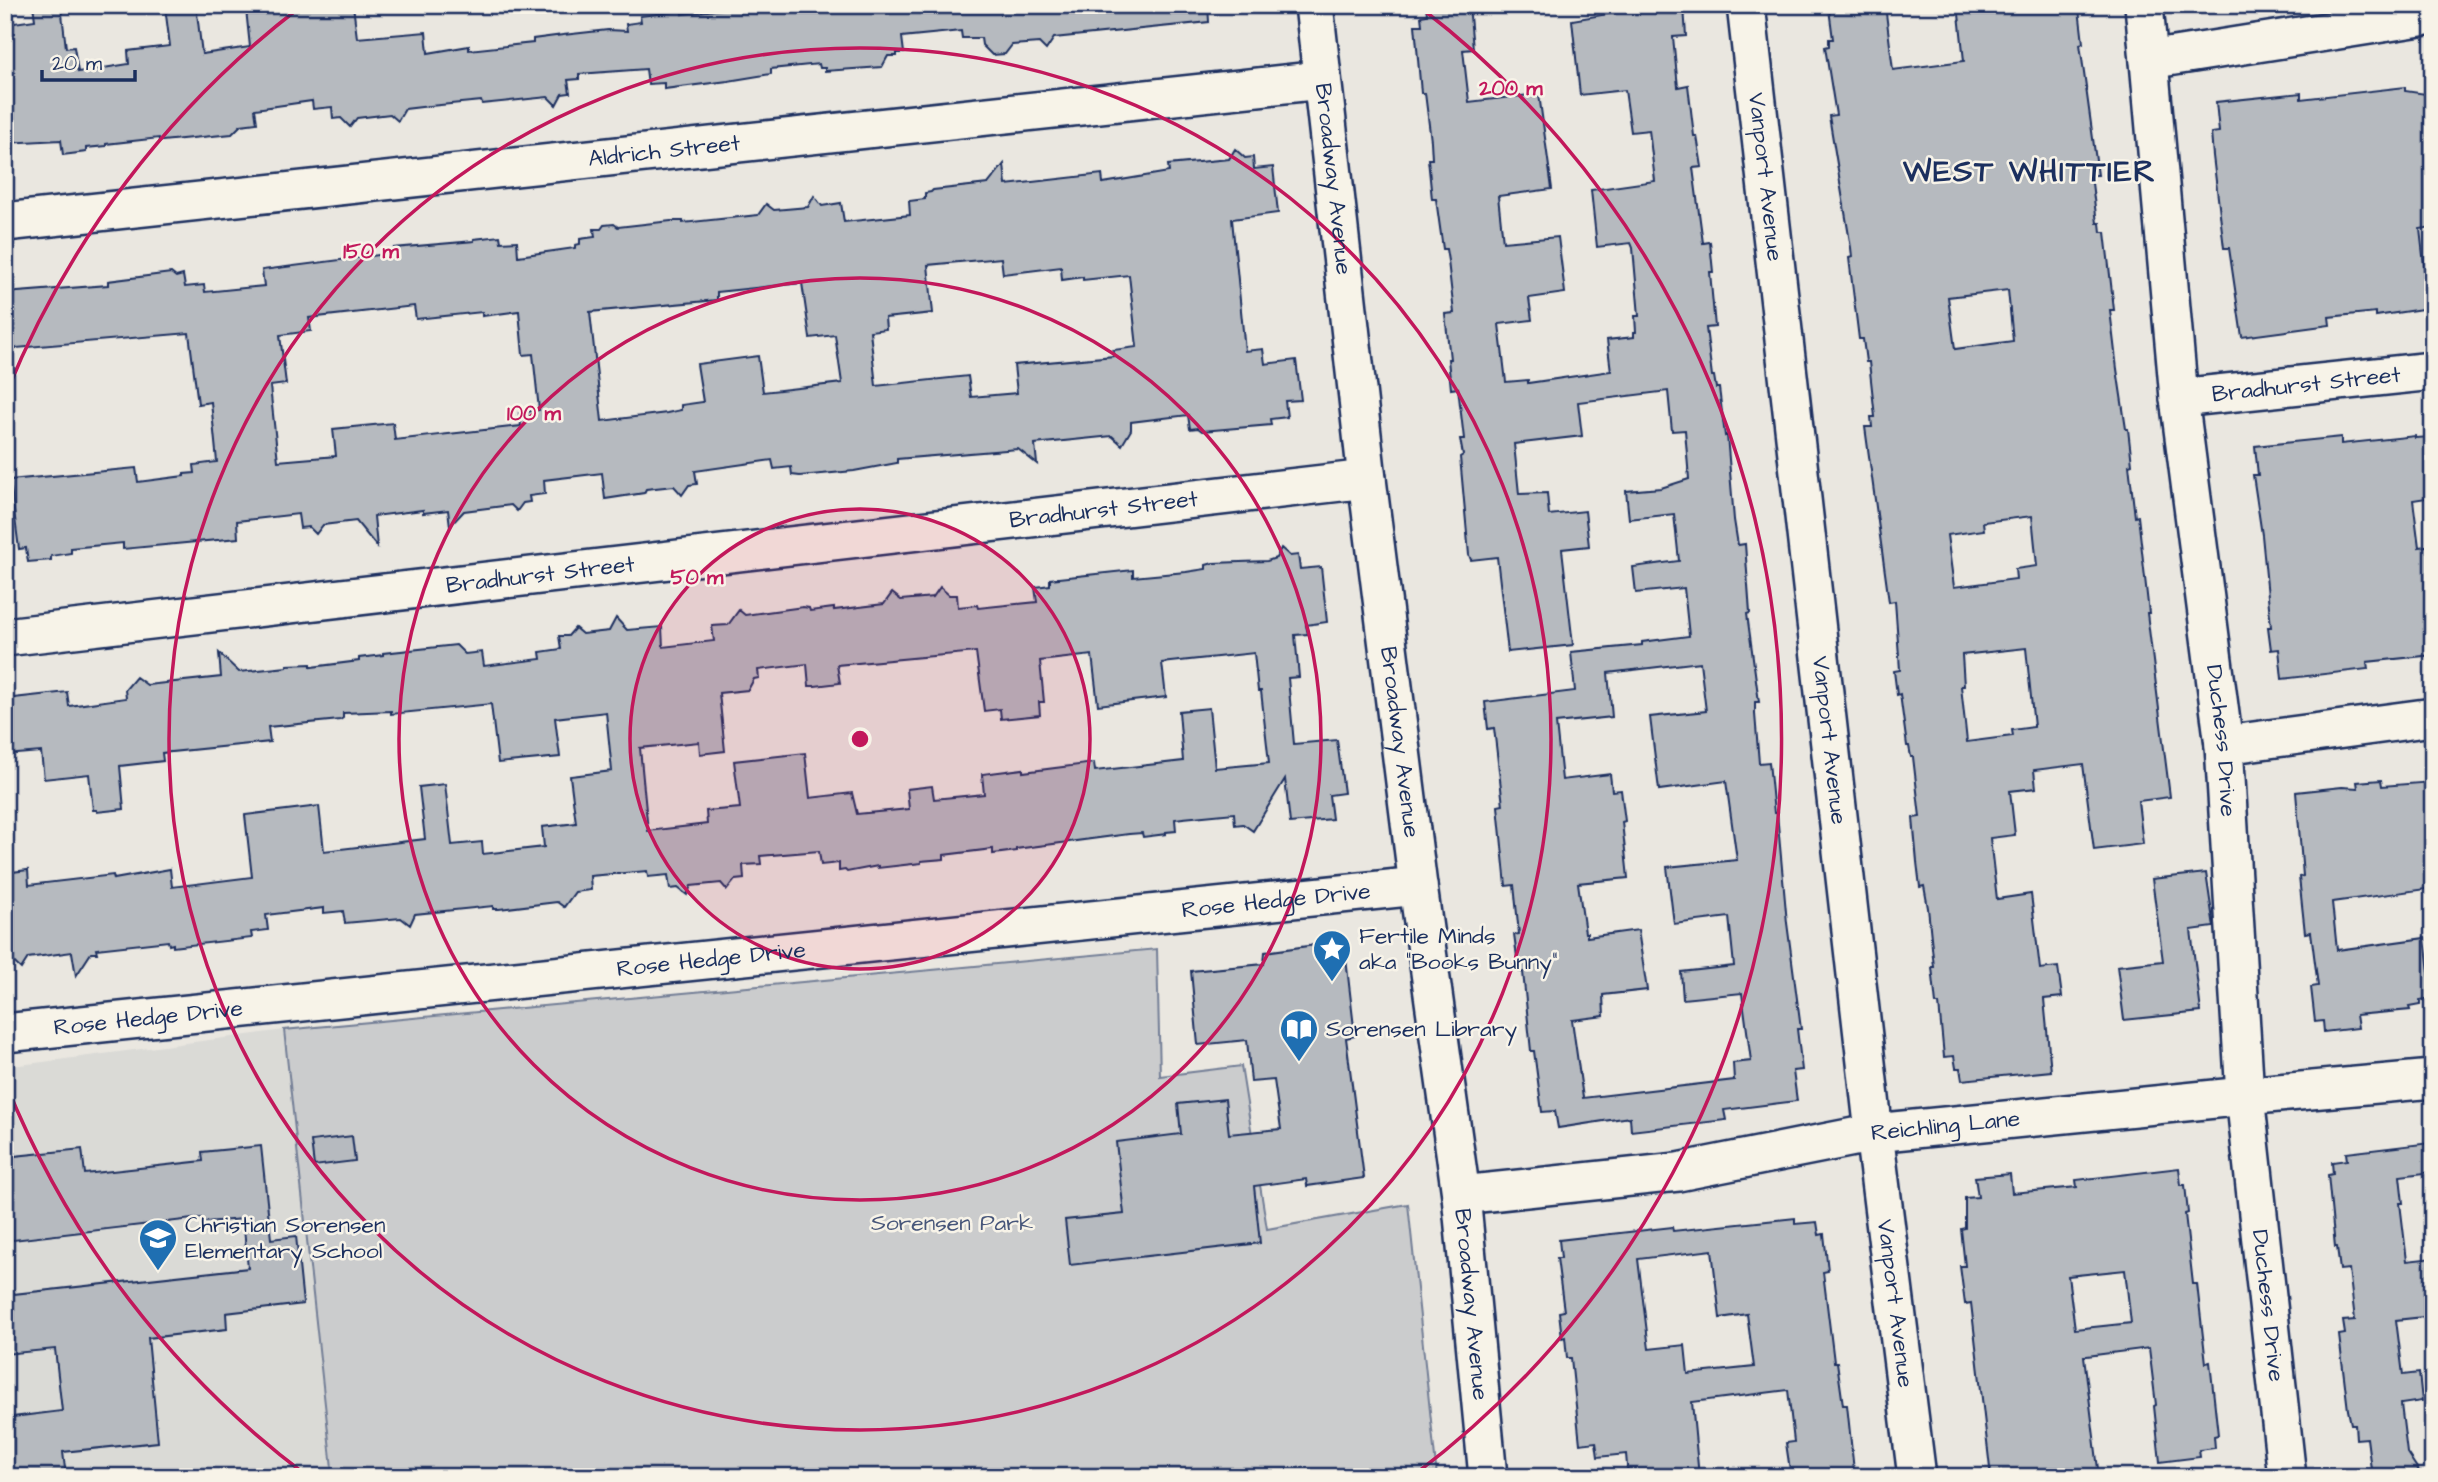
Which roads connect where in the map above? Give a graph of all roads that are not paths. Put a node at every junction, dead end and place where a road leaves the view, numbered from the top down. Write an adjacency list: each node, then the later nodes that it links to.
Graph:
1 (1314, 5): 6 (street, Broadway Avenue)
2 (1746, 5): 18 (street, Vanport Avenue)
3 (2144, 5): 5 (street, Duchess Drive)
4 (2433, 15): 5 (street)
5 (2149, 60): 9 (street, Duchess Drive)
6 (1322, 80): 7 (street, Aldrich Street); 10 (street, Broadway Avenue)
7 (5, 222)
8 (2433, 371): 9 (street, Bradhurst Street)
9 (2179, 398): 13 (street, Duchess Drive)
10 (1367, 479): 11 (street, Bradhurst Street); 14 (street, Broadway Avenue)
11 (5, 636)
12 (2433, 717): 13 (street)
13 (2224, 745): 17 (street, Duchess Drive)
14 (1418, 886): 15 (street, Rose Hedge Drive); 19 (street, Broadway Avenue)
15 (5, 1033)
16 (2433, 1079): 17 (street, Reichling Lane)
17 (2245, 1096): 18 (street, Reichling Lane); 22 (street, Duchess Drive)
18 (1874, 1133): 19 (street, Reichling Lane); 21 (street, Vanport Avenue)
19 (1461, 1195): 20 (street, Broadway Avenue)
20 (1488, 1477)
21 (1917, 1477)
22 (2287, 1477)

